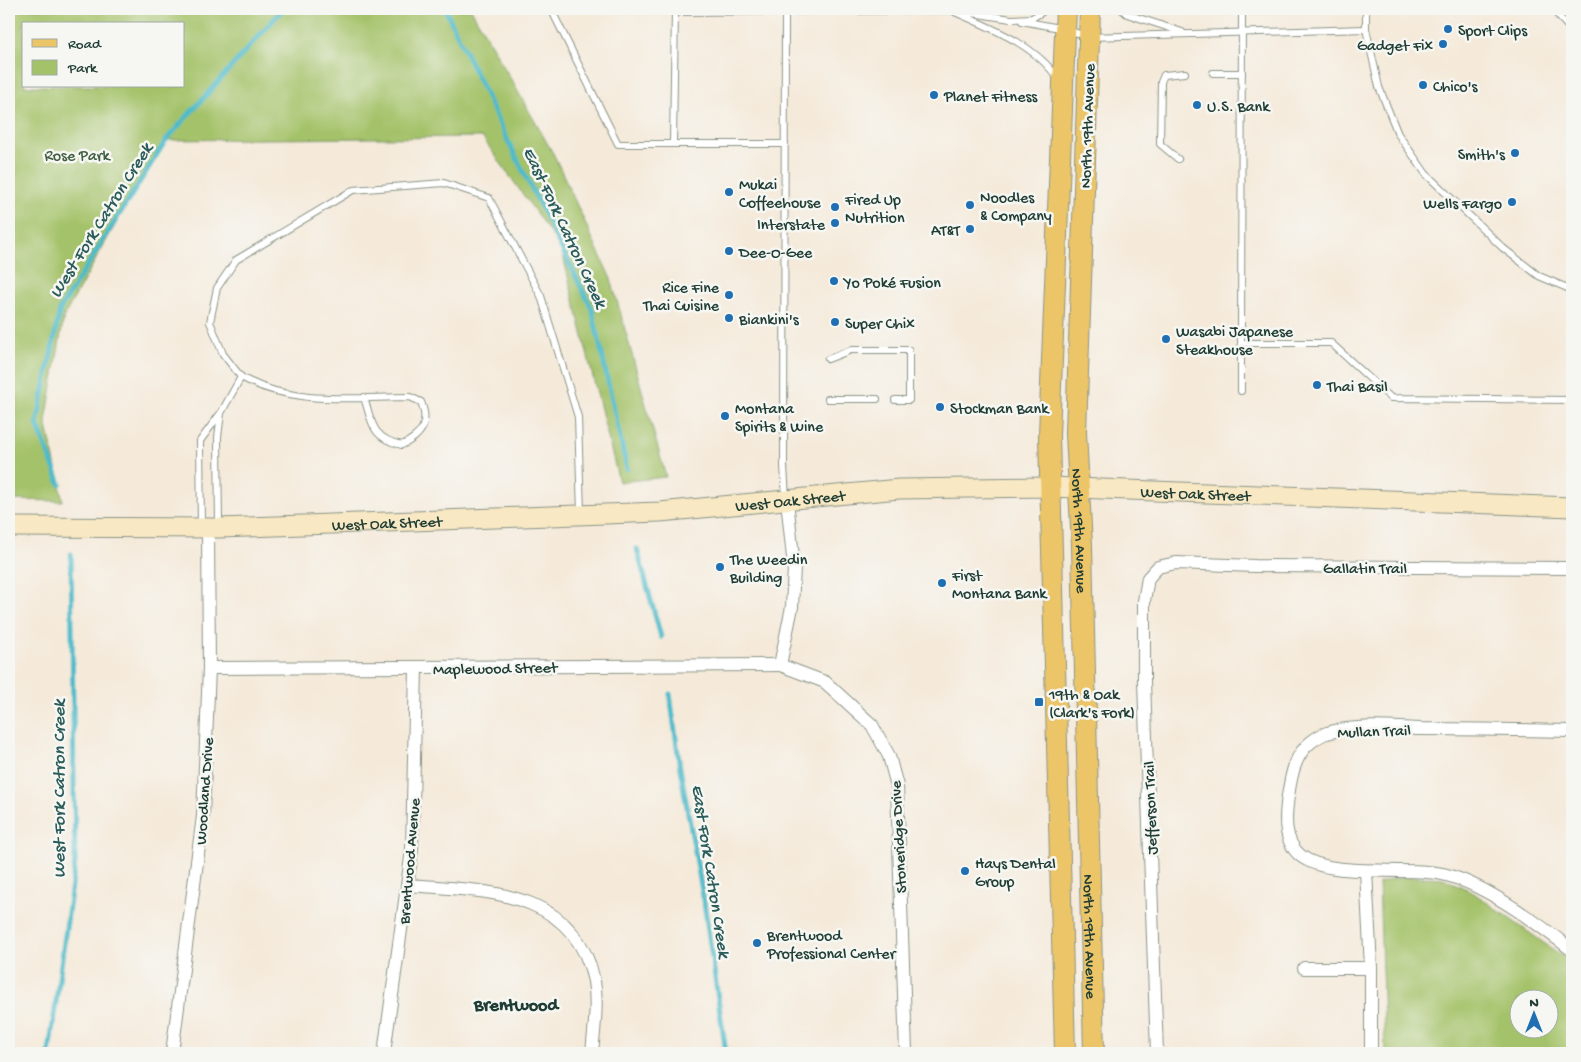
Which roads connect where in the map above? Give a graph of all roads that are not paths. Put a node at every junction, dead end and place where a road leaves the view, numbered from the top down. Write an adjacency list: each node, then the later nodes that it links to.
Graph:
1 (551, 9): 23 (lane)
2 (1047, 9): 12 (lane)
3 (1066, 9): 13 (main road, North 19th Avenue)
4 (1090, 9): 18 (main road, North 19th Avenue)
5 (1121, 9): 17 (lane)
6 (1242, 9): 16 (lane)
7 (1366, 9): 14 (lane)
8 (1552, 9): 15 (lane)
9 (675, 10): 10 (lane); 23 (lane)
10 (785, 10): 11 (lane); 24 (lane)
11 (952, 10): 12 (lane); 22 (lane)
12 (1011, 19): 13 (lane)
13 (1065, 29): 18 (lane); 22 (main road, North 19th Avenue)
14 (1366, 29): 16 (lane); 26 (lane)
15 (1572, 31)
16 (1242, 32): 17 (lane); 21 (lane)
17 (1186, 33): 18 (lane)
18 (1089, 37): 38 (main road, North 19th Avenue)
19 (1185, 73): 25 (lane)
20 (1213, 73): 21 (lane)
21 (1242, 73): 27 (lane)
22 (1062, 86): 37 (main road, North 19th Avenue)
23 (673, 144): 24 (lane)
24 (785, 144): 39 (lane)
25 (1178, 159)
26 (1572, 290)
27 (1241, 343): 30 (lane); 35 (lane)
28 (828, 359): 34 (lane)
29 (241, 377): 31 (lane); 36 (lane); 41 (lane)
30 (1241, 391)
31 (364, 397): 31 (lane)
32 (828, 399): 33 (lane)
33 (877, 399)
34 (895, 400)
35 (1572, 400)
36 (221, 413): 43 (lane); 43 (lane)
37 (1050, 488): 38 (main road, West Oak Street); 39 (main road, West Oak Street); 59 (main road, North 19th Avenue)
38 (1080, 489): 40 (main road, West Oak Street); 60 (main road, North 19th Avenue)
39 (786, 500): 41 (main road, West Oak Street); 46 (street)
40 (1572, 506)
41 (581, 515): 43 (main road, West Oak Street)
42 (9, 527): 43 (main road, West Oak Street)
43 (209, 528): 47 (street, Woodland Drive)
44 (1158, 567): 45 (street, Gallatin Trail); 61 (street, Jefferson Trail)
45 (1572, 568)
46 (780, 665): 48 (street, Maplewood Street); 58 (street, Stoneridge Drive)
47 (209, 668): 48 (street, Maplewood Street); 55 (street, Woodland Drive)
48 (416, 668): 51 (street, Brentwood Avenue)
49 (1572, 731): 50 (street, Mullan Trail)
50 (1366, 871): 52 (street, Mullan Trail); 54 (street)
51 (408, 885): 56 (street, Brentwood Avenue); 57 (street)
52 (1570, 944)
53 (1304, 968): 54 (street)
54 (1371, 968): 62 (street)
55 (172, 1053)
56 (384, 1053)
57 (592, 1053)
58 (906, 1053)
59 (1065, 1053)
60 (1094, 1053)
61 (1157, 1053)
62 (1371, 1053)

